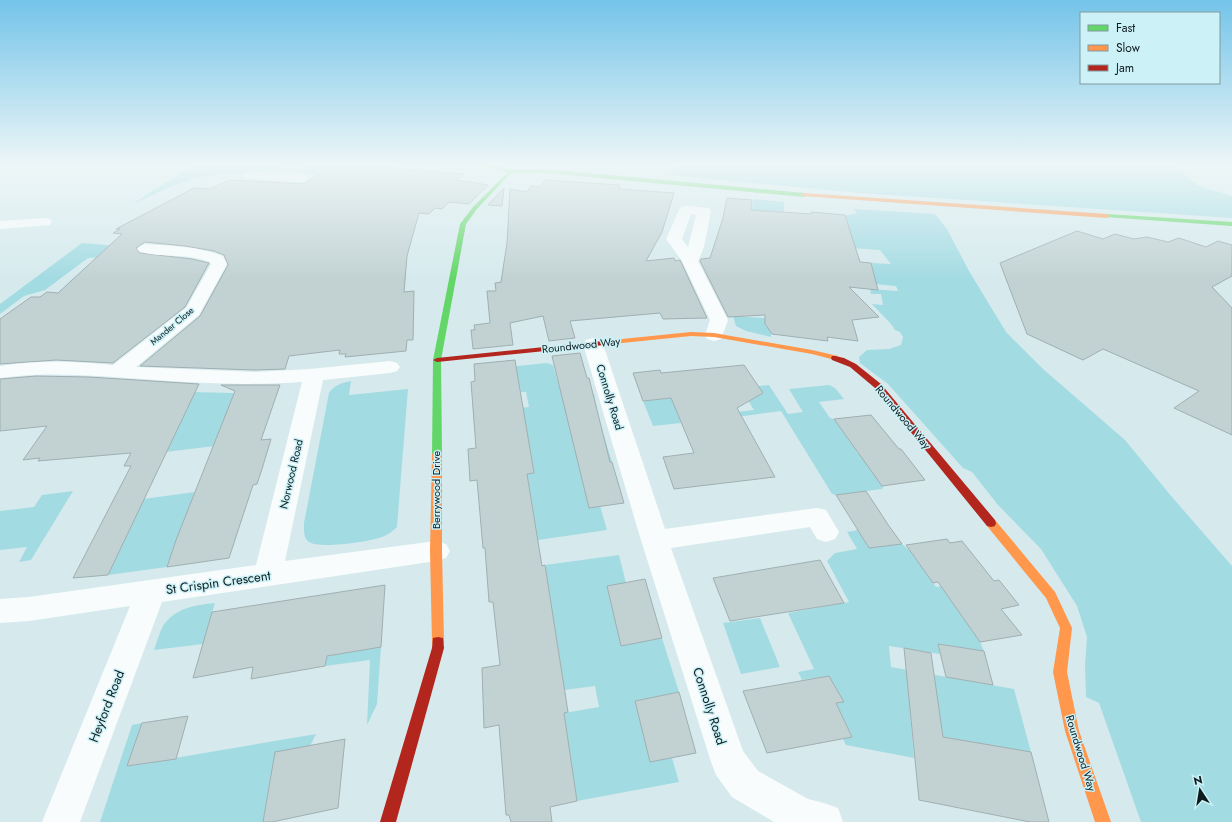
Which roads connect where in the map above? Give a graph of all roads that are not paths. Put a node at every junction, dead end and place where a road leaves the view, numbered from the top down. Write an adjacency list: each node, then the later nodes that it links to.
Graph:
1 (480, 202): 10 (street, Berrywood Drive)
2 (917, 202): 4 (street)
3 (45, 222): 5 (street)
4 (1232, 224)
5 (0, 225)
6 (177, 238): 12 (street, Mander Close)
7 (690, 261): 8 (street)
8 (714, 335): 9 (street, Roundwood Way); 24 (street, Roundwood Way)
9 (593, 344): 10 (street, Roundwood Way); 16 (street, Connolly Road)
10 (437, 360): 17 (street, Berrywood Drive)
11 (390, 366): 14 (street)
12 (118, 371): 13 (street); 14 (street)
13 (0, 372)
14 (314, 374): 18 (street, Norwood Road)
15 (826, 532): 16 (street)
16 (655, 540): 23 (street, Connolly Road)
17 (436, 551): 18 (street, St Crispin Crescent); 22 (street, Berrywood Drive)
18 (268, 574): 19 (street, St Crispin Crescent)
19 (151, 591): 20 (street, St Crispin Crescent); 21 (street, Heyford Road)
20 (0, 611)
21 (61, 822)
22 (388, 822)
23 (824, 822)
24 (1103, 822)

